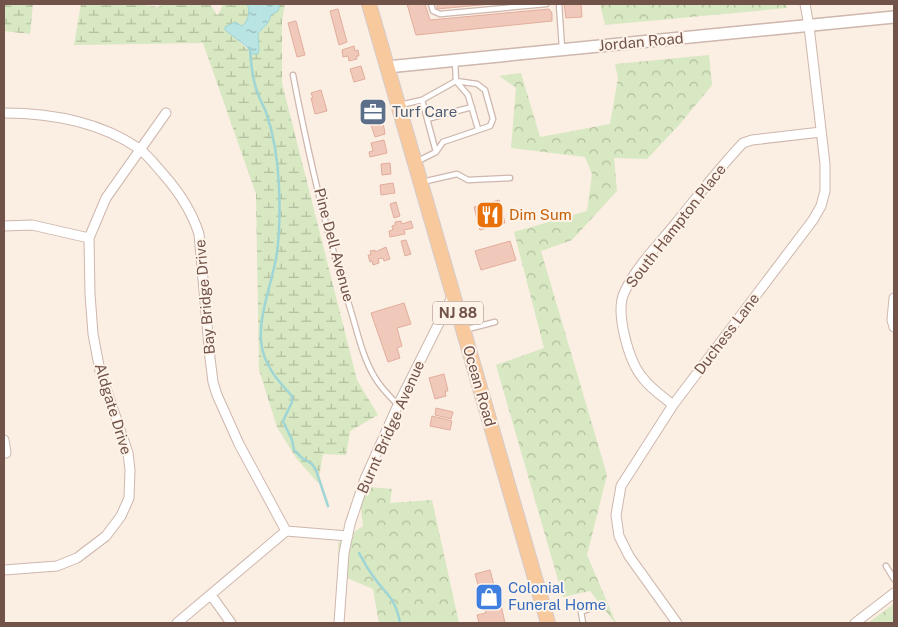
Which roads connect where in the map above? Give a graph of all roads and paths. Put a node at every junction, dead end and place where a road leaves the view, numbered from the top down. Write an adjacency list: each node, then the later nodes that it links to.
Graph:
1 (368, 4): 10 (main road, Ocean Road / NJ 88)
2 (431, 4): 3 (lane)
3 (546, 4)
4 (559, 4): 8 (lane)
5 (805, 4): 7 (street, Duchess Lane)
6 (894, 17): 7 (street, Jordan Road)
7 (809, 26): 8 (street, Jordan Road); 20 (street, Duchess Lane)
8 (562, 50): 9 (street, Jordan Road)
9 (455, 60): 10 (street, Jordan Road); 12 (lane)
10 (387, 67): 14 (main road, Ocean Road / NJ 88)
11 (293, 75): 33 (lane, Pine Dell Avenue)
12 (456, 81): 13 (lane); 15 (lane); 19 (lane)
13 (422, 100): 14 (lane); 18 (lane)
14 (398, 106): 23 (main road, Ocean Road / NJ 88)
15 (472, 107): 18 (lane); 19 (lane)
16 (4, 113): 21 (street, Bay Bridge Drive)
17 (166, 113): 21 (street, Aldgate Drive)
18 (427, 119): 22 (lane)
19 (478, 130): 22 (lane)
20 (821, 132): 34 (street, Duchess Lane); 34 (street, South Hampton Place)
21 (140, 149): 27 (street, Aldgate Drive); 37 (street, Bay Bridge Drive)
22 (436, 152): 23 (lane)
23 (414, 163): 25 (main road, Ocean Road / NJ 88)
24 (510, 178): 25 (lane)
25 (420, 183): 28 (main road, Ocean Road / NJ 88)
26 (4, 226): 27 (street)
27 (89, 238): 40 (street, Aldgate Drive)
28 (453, 295): 32 (main road, Ocean Road / NJ 88); 33 (street, Burnt Bridge Avenue)
29 (894, 298): 31 (street)
30 (495, 322): 32 (lane)
31 (894, 327)
32 (463, 331): 48 (main road, Ocean Road / NJ 88)
33 (398, 405): 38 (street, Burnt Bridge Avenue)
34 (673, 405): 50 (street, Duchess Lane)
35 (4, 440): 36 (street)
36 (6, 453)
37 (286, 531): 38 (street); 43 (street)
38 (348, 536): 47 (street, Burnt Bridge Avenue)
39 (886, 566): 41 (lane)
40 (4, 570)
41 (894, 579)
42 (894, 593): 51 (street)
43 (211, 595): 45 (street); 46 (street)
44 (592, 608): 49 (lane)
45 (177, 623)
46 (231, 623)
47 (338, 623)
48 (548, 623)
49 (583, 623)
50 (676, 623)
51 (855, 623)

